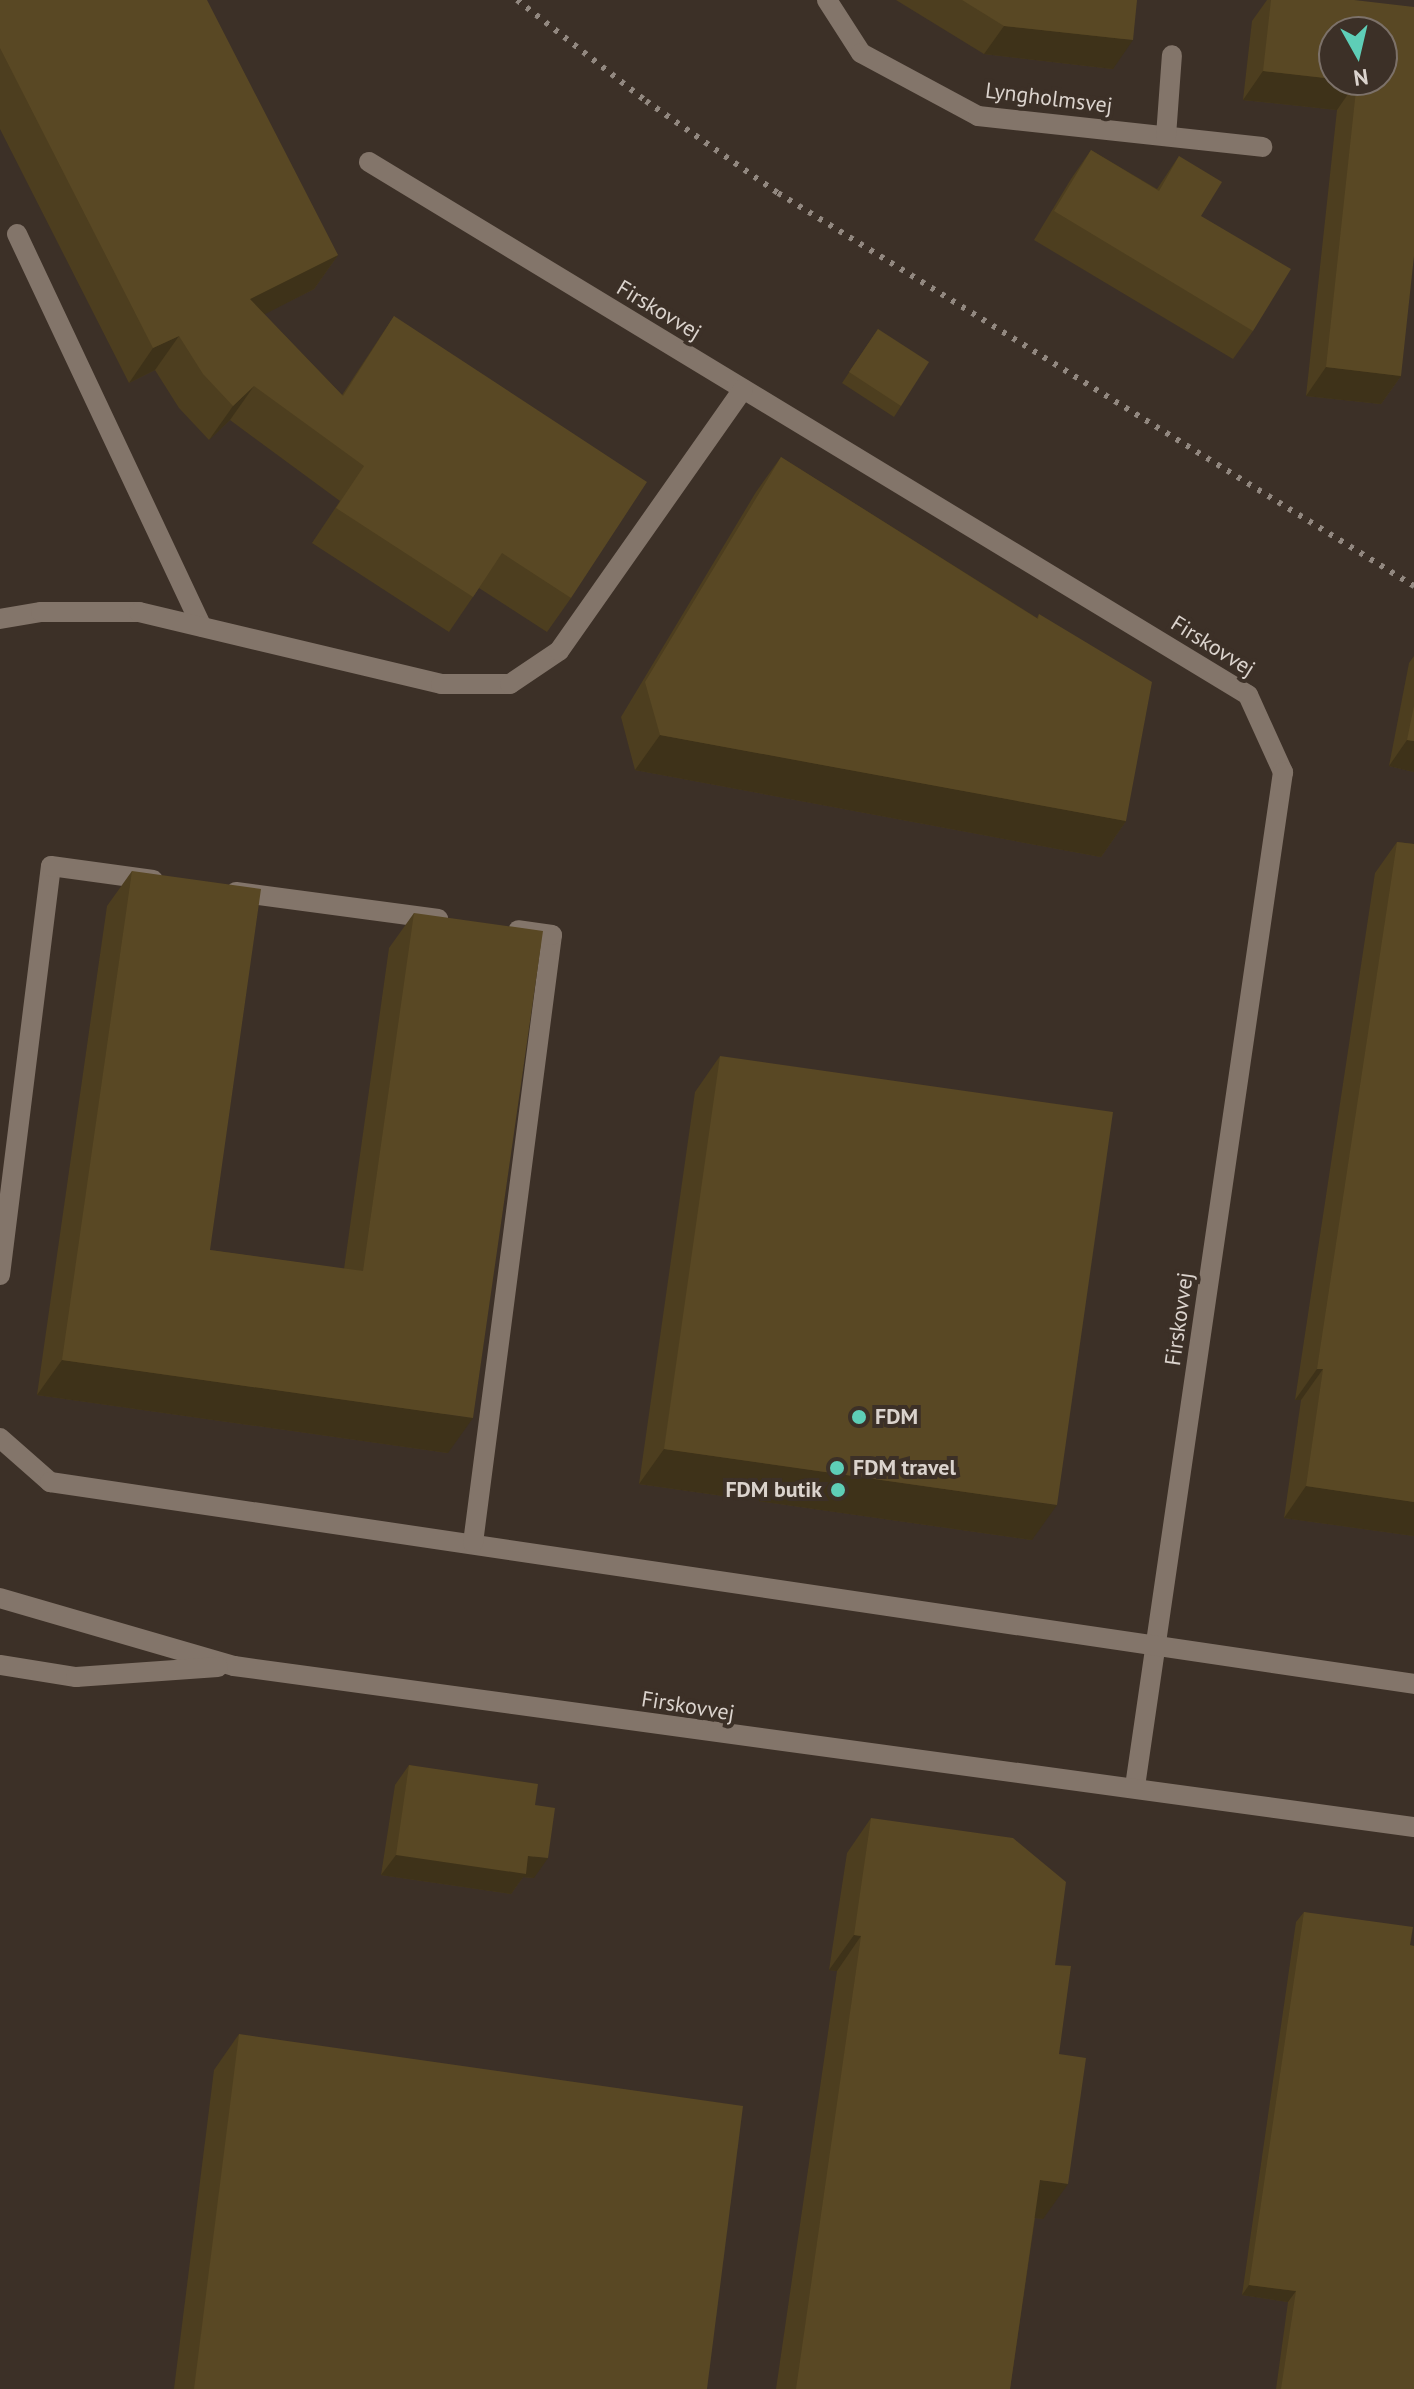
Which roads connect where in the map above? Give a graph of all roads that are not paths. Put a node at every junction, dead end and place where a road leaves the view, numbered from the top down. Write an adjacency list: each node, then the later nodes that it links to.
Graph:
1 (827, 0): 3 (street, Lyngholmsvej)
2 (1172, 55): 3 (street)
3 (1166, 136): 4 (street, Lyngholmsvej)
4 (1262, 147)
5 (369, 162): 7 (street, Firskovvej)
6 (17, 234): 9 (street)
7 (743, 389): 9 (street); 18 (street, Firskovvej)
8 (0, 619): 9 (street)
9 (202, 627)
10 (176, 883): 14 (street)
11 (207, 888): 12 (street)
12 (458, 922)
13 (489, 926): 16 (street)
14 (0, 1275)
15 (0, 1438): 16 (street)
16 (473, 1543): 18 (street)
17 (0, 1598): 20 (street, Firskovvej)
18 (1156, 1646): 21 (street); 22 (street, Firskovvej)
19 (0, 1665): 20 (street, Firskovvej)
20 (234, 1666): 22 (street, Firskovvej)
21 (1414, 1684)
22 (1135, 1786): 23 (street, Firskovvej)
23 (1414, 1827)

